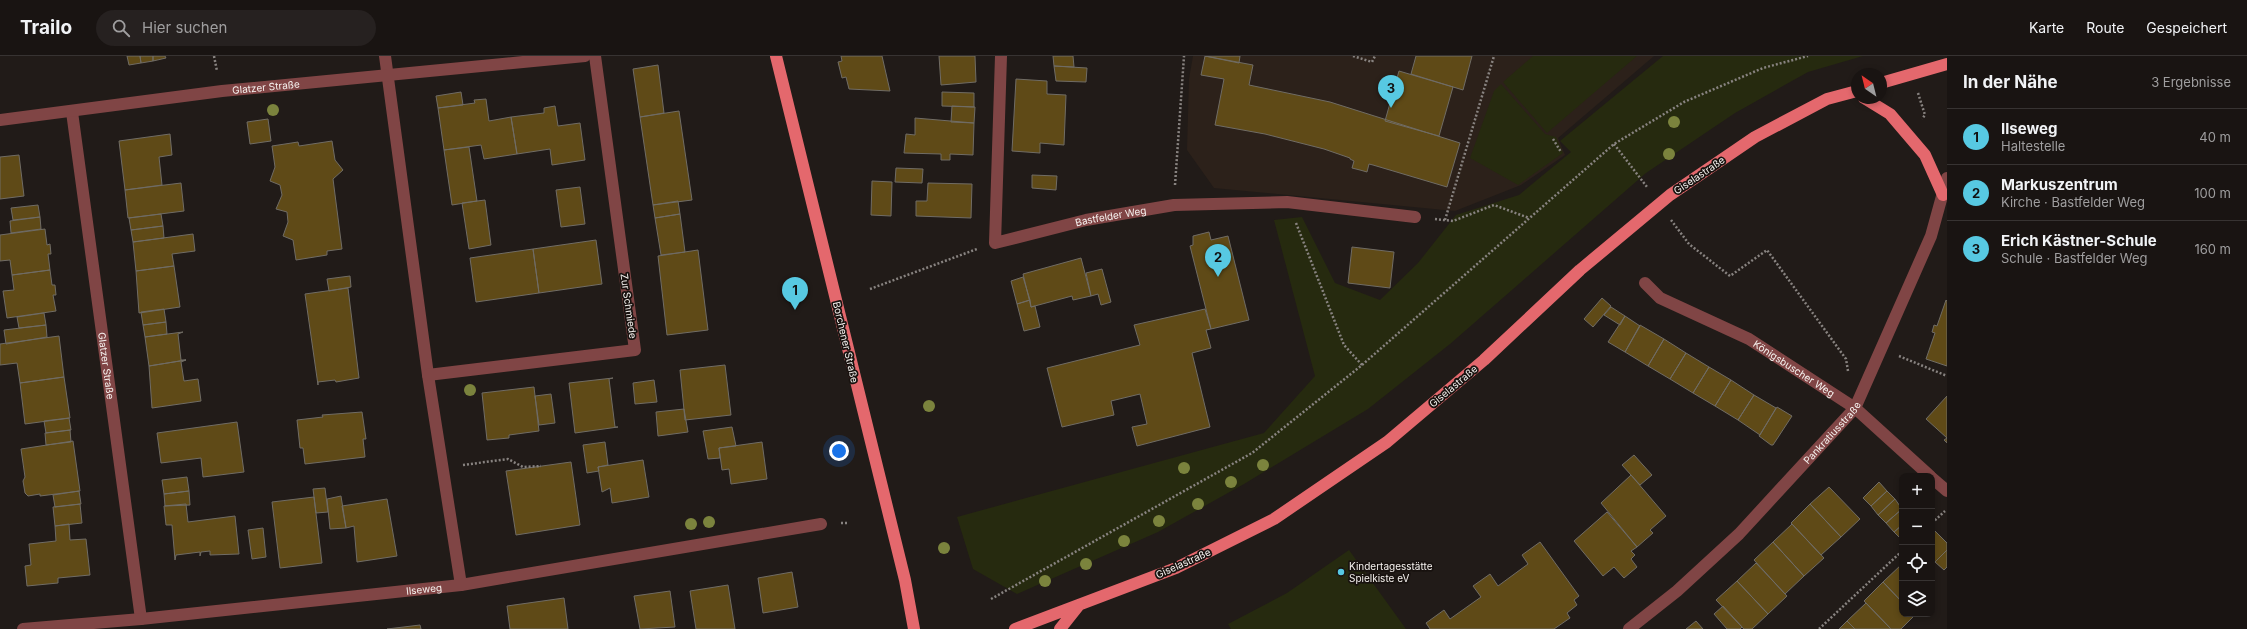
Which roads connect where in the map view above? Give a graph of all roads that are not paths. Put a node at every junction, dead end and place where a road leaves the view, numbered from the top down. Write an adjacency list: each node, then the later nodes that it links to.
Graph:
1 (385, 56): 7 (street)
2 (585, 56): 7 (street)
3 (595, 56): 17 (street, Zur Schmiede)
4 (776, 56): 27 (main road, Borchener Straße)
5 (1001, 56): 15 (street, Bastfelder Weg)
6 (1947, 64): 8 (main road)
7 (389, 74): 11 (street, Glatzer Straße); 17 (street)
8 (1887, 81)
9 (1851, 94): 24 (main road, Giselastraße)
10 (1875, 104): 14 (main road)
11 (72, 112): 12 (street, Glatzer Straße); 25 (street, Glatzer Straße)
12 (0, 120)
13 (1947, 178): 14 (street, Pankratiusstraße)
14 (1943, 195): 18 (street, Pankratiusstraße)
15 (1415, 217)
16 (1645, 283): 18 (street, Königsbuscher Weg)
17 (428, 375): 23 (street)
18 (1855, 408): 19 (street, Königsbuscher Weg); 30 (street, Pankratiusstraße)
19 (1927, 473)
20 (1935, 480): 21 (street, Königsbuscher Weg)
21 (1947, 491)
22 (821, 524): 23 (street, Ilseweg)
23 (461, 585): 25 (street, Ilseweg)
24 (1080, 605): 28 (main road, Giselastraße); 29 (main road)
25 (141, 619): 26 (street, Ilseweg)
26 (23, 629)
27 (914, 629)
28 (1015, 629)
29 (1060, 629)
30 (1629, 629)

